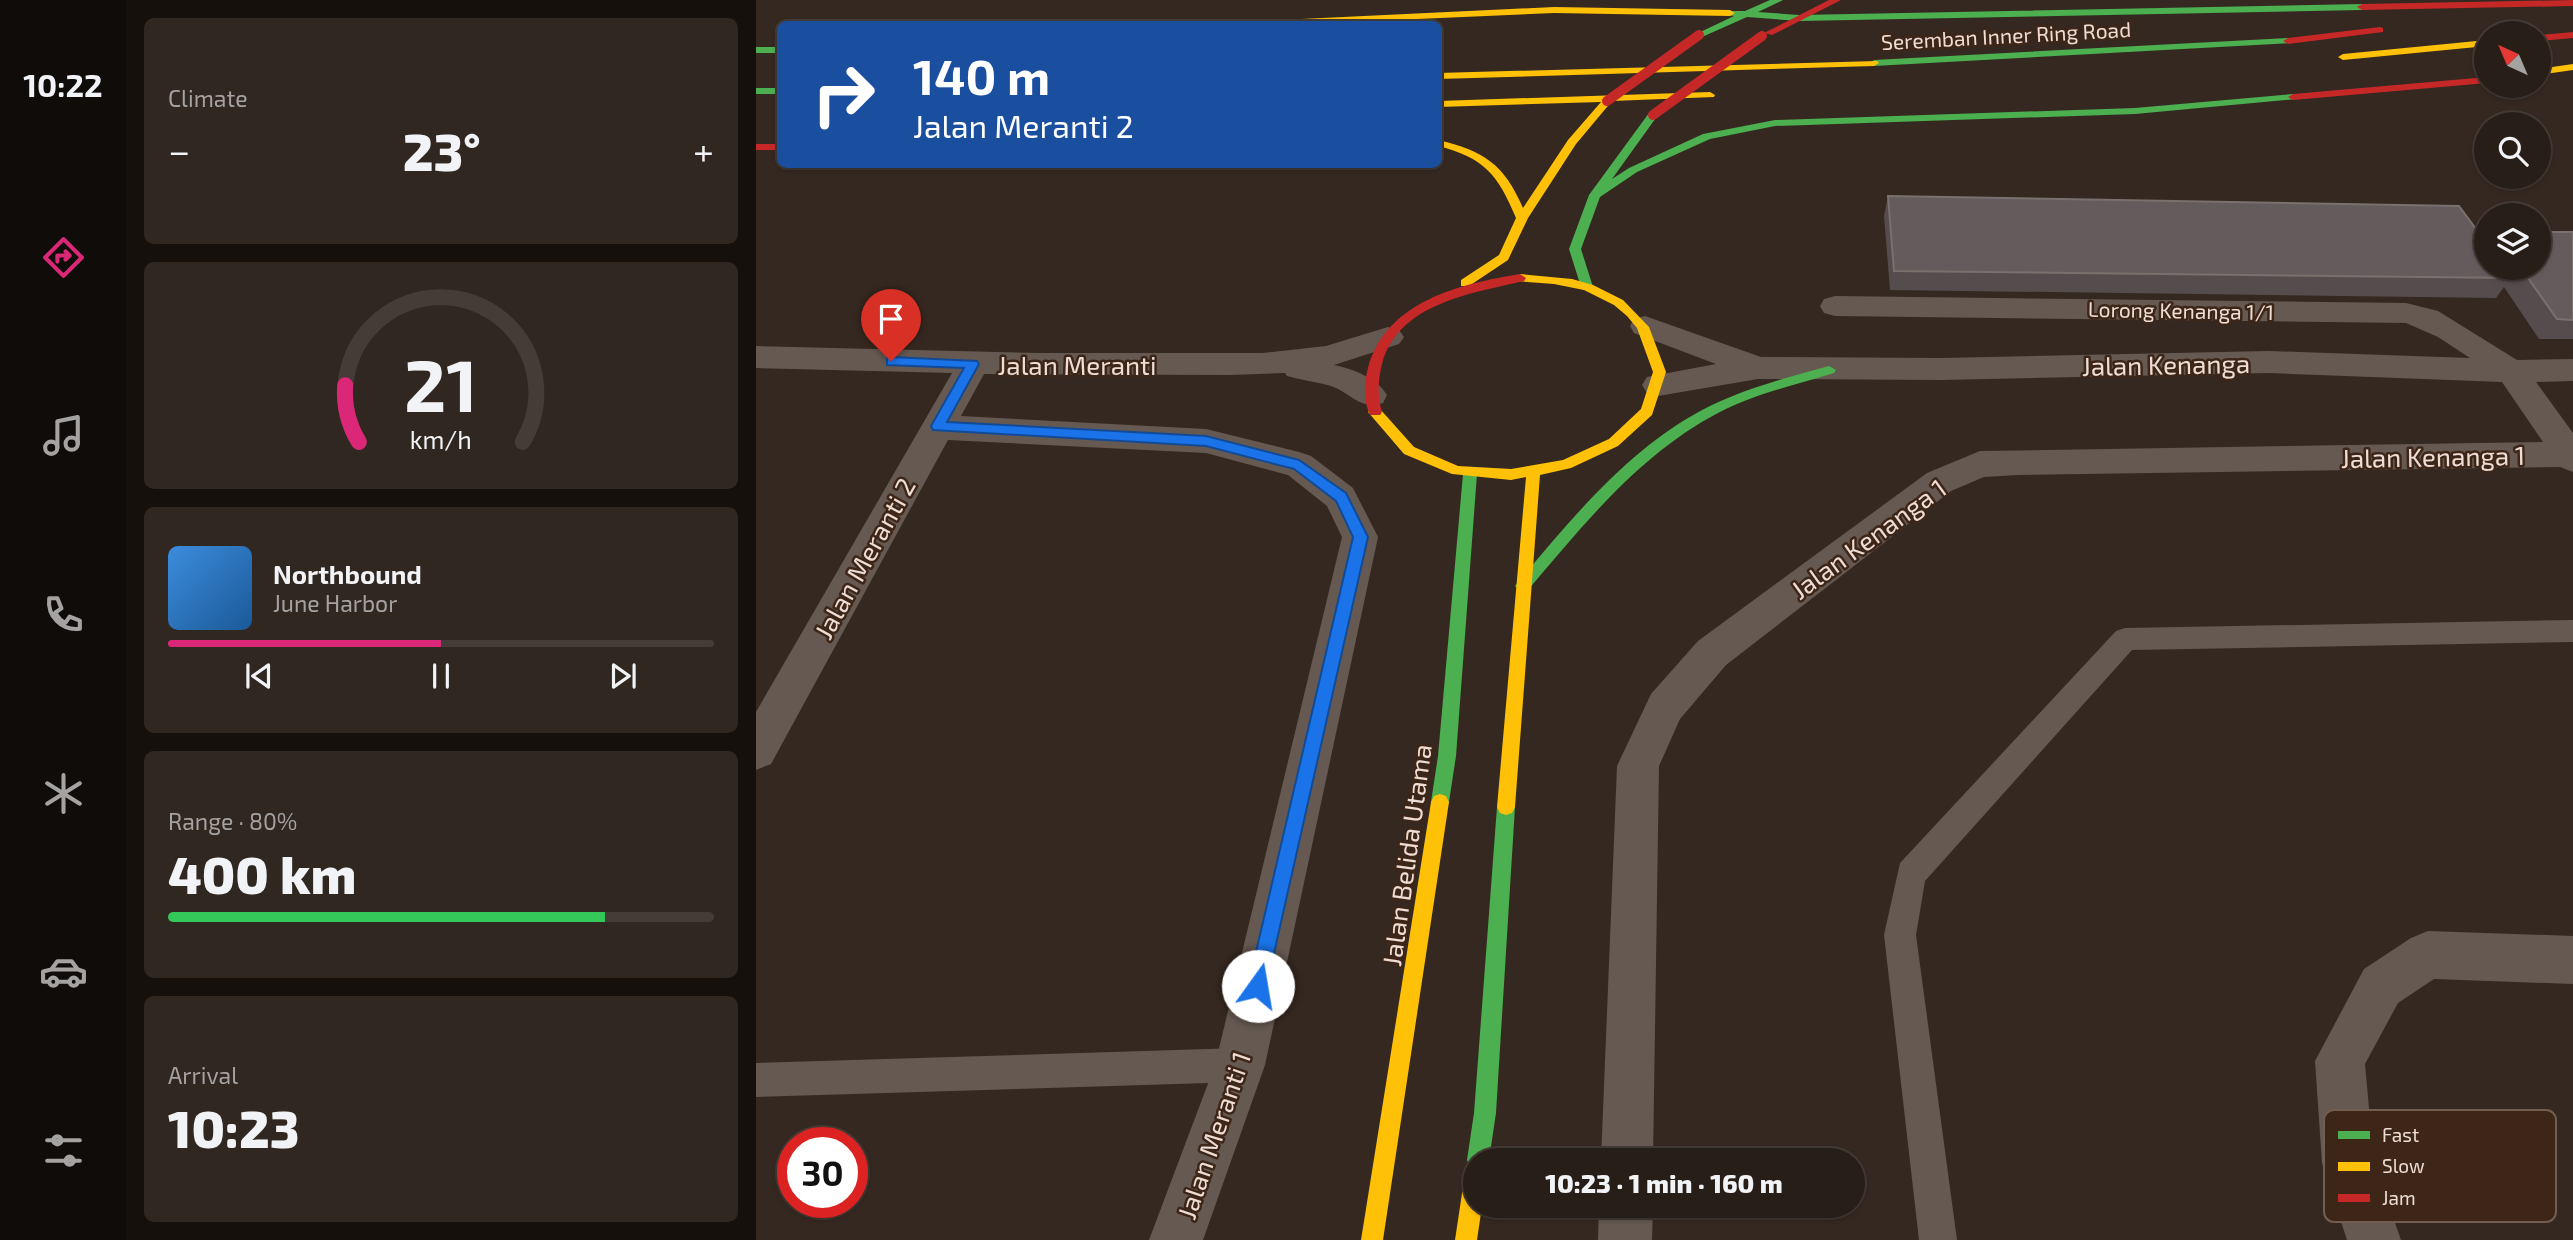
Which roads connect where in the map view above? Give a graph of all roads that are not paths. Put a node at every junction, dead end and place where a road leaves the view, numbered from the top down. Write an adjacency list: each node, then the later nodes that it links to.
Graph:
1 (1778, 0): 5 (main road)
2 (1836, 0): 7 (main road)
3 (1941, 0): 6 (main road)
4 (2573, 5): 6 (main road); 9 (main road)
5 (1741, 16): 7 (main road); 8 (main road); 29 (main road, bridge)
6 (1988, 16): 7 (main road)
7 (1799, 18): 28 (main road, bridge)
8 (1317, 21)
9 (2450, 22)
10 (2396, 28): 19 (main road, Seremban Inner Ring Road)
11 (2573, 35): 12 (main road)
12 (2552, 37)
13 (2474, 44): 16 (main road)
14 (756, 50): 15 (main road)
15 (777, 50)
16 (2322, 59)
17 (2573, 67): 18 (main road)
18 (2552, 70)
19 (1442, 76)
20 (2474, 81): 28 (main road)
21 (756, 91): 22 (main road)
22 (777, 91)
23 (1722, 95): 24 (main road)
24 (1442, 104)
25 (1442, 145): 29 (main road)
26 (756, 147): 27 (main road)
27 (777, 147)
28 (1595, 195): 30 (main road)
29 (1522, 218): 31 (main road)
30 (1587, 287): 31 (main road); 33 (main road)
31 (1451, 292): 34 (main road)
32 (1835, 306): 41 (street, Lorong Kenanga 1/1)
33 (1645, 326): 38 (street, Jalan Kenanga); 42 (main road)
34 (1388, 337): 36 (street, Jalan Meranti); 43 (main road)
35 (756, 357): 37 (street, Jalan Meranti)
36 (1272, 363): 37 (street, Jalan Meranti); 43 (street, Jalan Meranti)
37 (973, 364): 44 (street, Jalan Meranti 2)
38 (1758, 368): 39 (street, Jalan Kenanga); 42 (street, Jalan Kenanga)
39 (1829, 370): 41 (street, Jalan Kenanga); 48 (main road)
40 (2573, 370): 41 (street, Jalan Kenanga)
41 (2511, 371): 45 (street, Jalan Kenanga 1)
42 (1658, 385): 47 (main road)
43 (1371, 395): 46 (main road)
44 (938, 426): 50 (street, Jalan Meranti 2); 52 (street, Jalan Meranti 1)
45 (2571, 456): 56 (street, Jalan Kenanga 1)
46 (1470, 474): 47 (main road); 61 (main road, Jalan Belida Utama)
47 (1533, 474): 48 (main road)
48 (1523, 586): 55 (main road)
49 (2573, 631): 64 (lane)
50 (756, 751)
51 (2573, 960): 54 (street)
52 (1240, 1065): 53 (lane); 60 (street, Jalan Meranti 1)
53 (756, 1080)
54 (2344, 1110)
55 (1480, 1148)
56 (1628, 1148)
57 (1469, 1218): 62 (main road)
58 (1626, 1218): 63 (street)
59 (2368, 1222): 65 (street)
60 (1176, 1240)
61 (1372, 1240)
62 (1466, 1240)
63 (1625, 1240)
64 (1938, 1240)
65 (2374, 1240)

